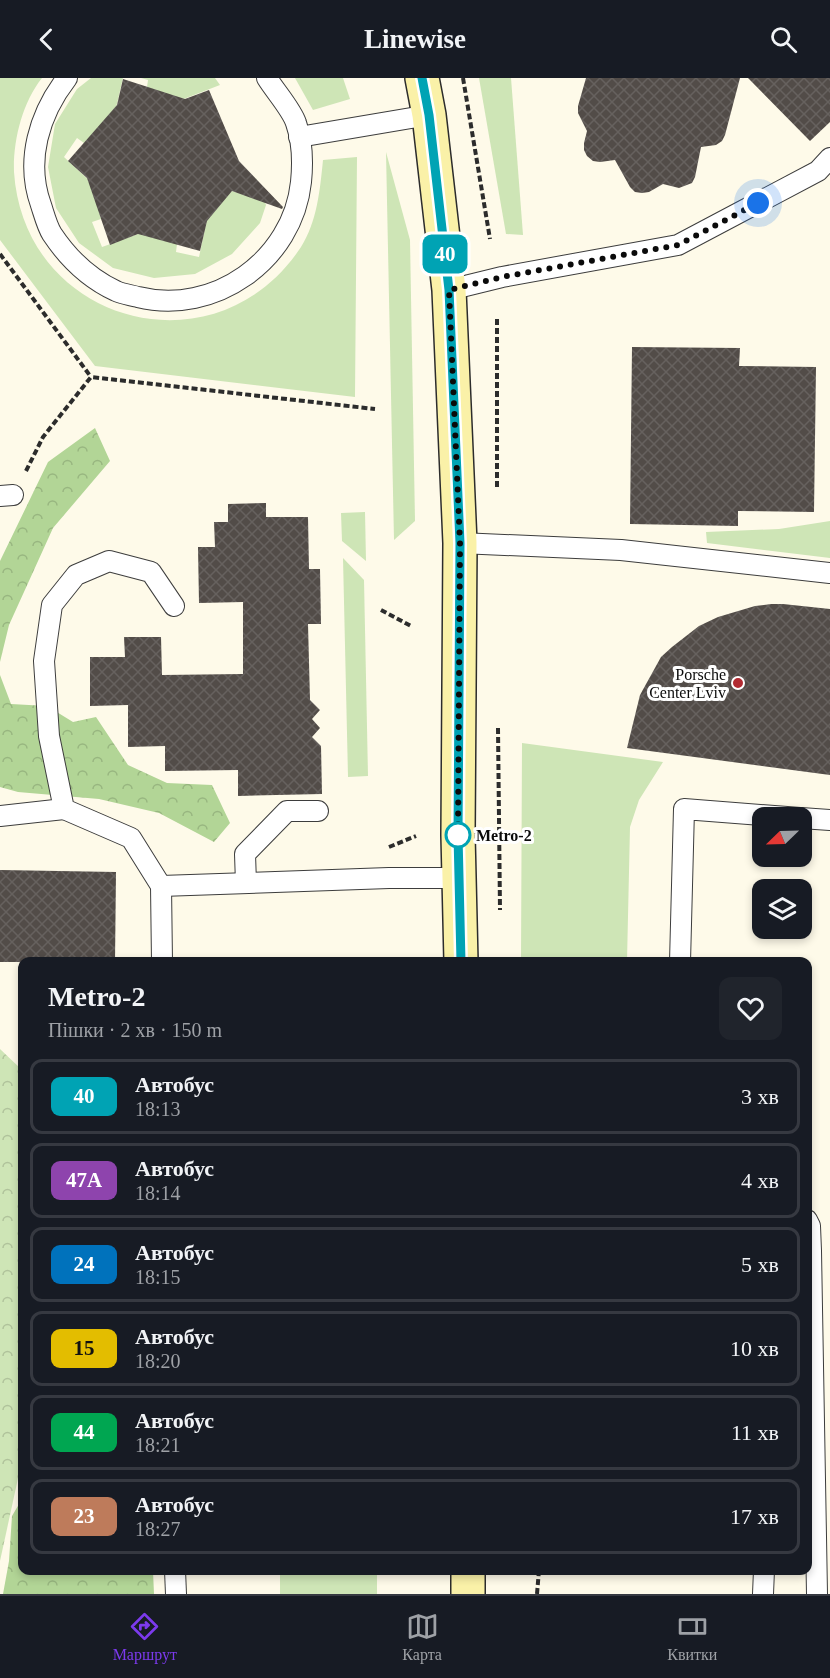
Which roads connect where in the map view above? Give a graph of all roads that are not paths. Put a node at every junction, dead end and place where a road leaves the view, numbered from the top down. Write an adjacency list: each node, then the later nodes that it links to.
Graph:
1 (67, 78): 5 (lane)
2 (267, 78): 5 (lane)
3 (422, 78): 4 (main road)
4 (429, 115): 5 (lane); 7 (main road)
5 (299, 137)
6 (830, 158): 7 (lane)
7 (449, 290): 8 (main road)
8 (460, 543): 9 (lane); 17 (main road)
9 (830, 573)
10 (174, 606): 11 (lane)
11 (64, 809): 14 (lane); 19 (lane)
12 (318, 811): 18 (lane)
13 (752, 814): 22 (lane)
14 (0, 816)
15 (812, 819): 16 (lane)
16 (830, 820)
17 (459, 878): 18 (lane); 21 (main road)
18 (246, 883): 19 (lane)
19 (161, 886): 20 (lane)
20 (162, 957)
21 (461, 957)
22 (680, 957)
23 (812, 1300): 30 (lane)
24 (175, 1575): 27 (lane)
25 (468, 1575): 28 (main road)
26 (764, 1575): 29 (lane)
27 (176, 1594)
28 (468, 1594)
29 (763, 1594)
30 (818, 1594)

